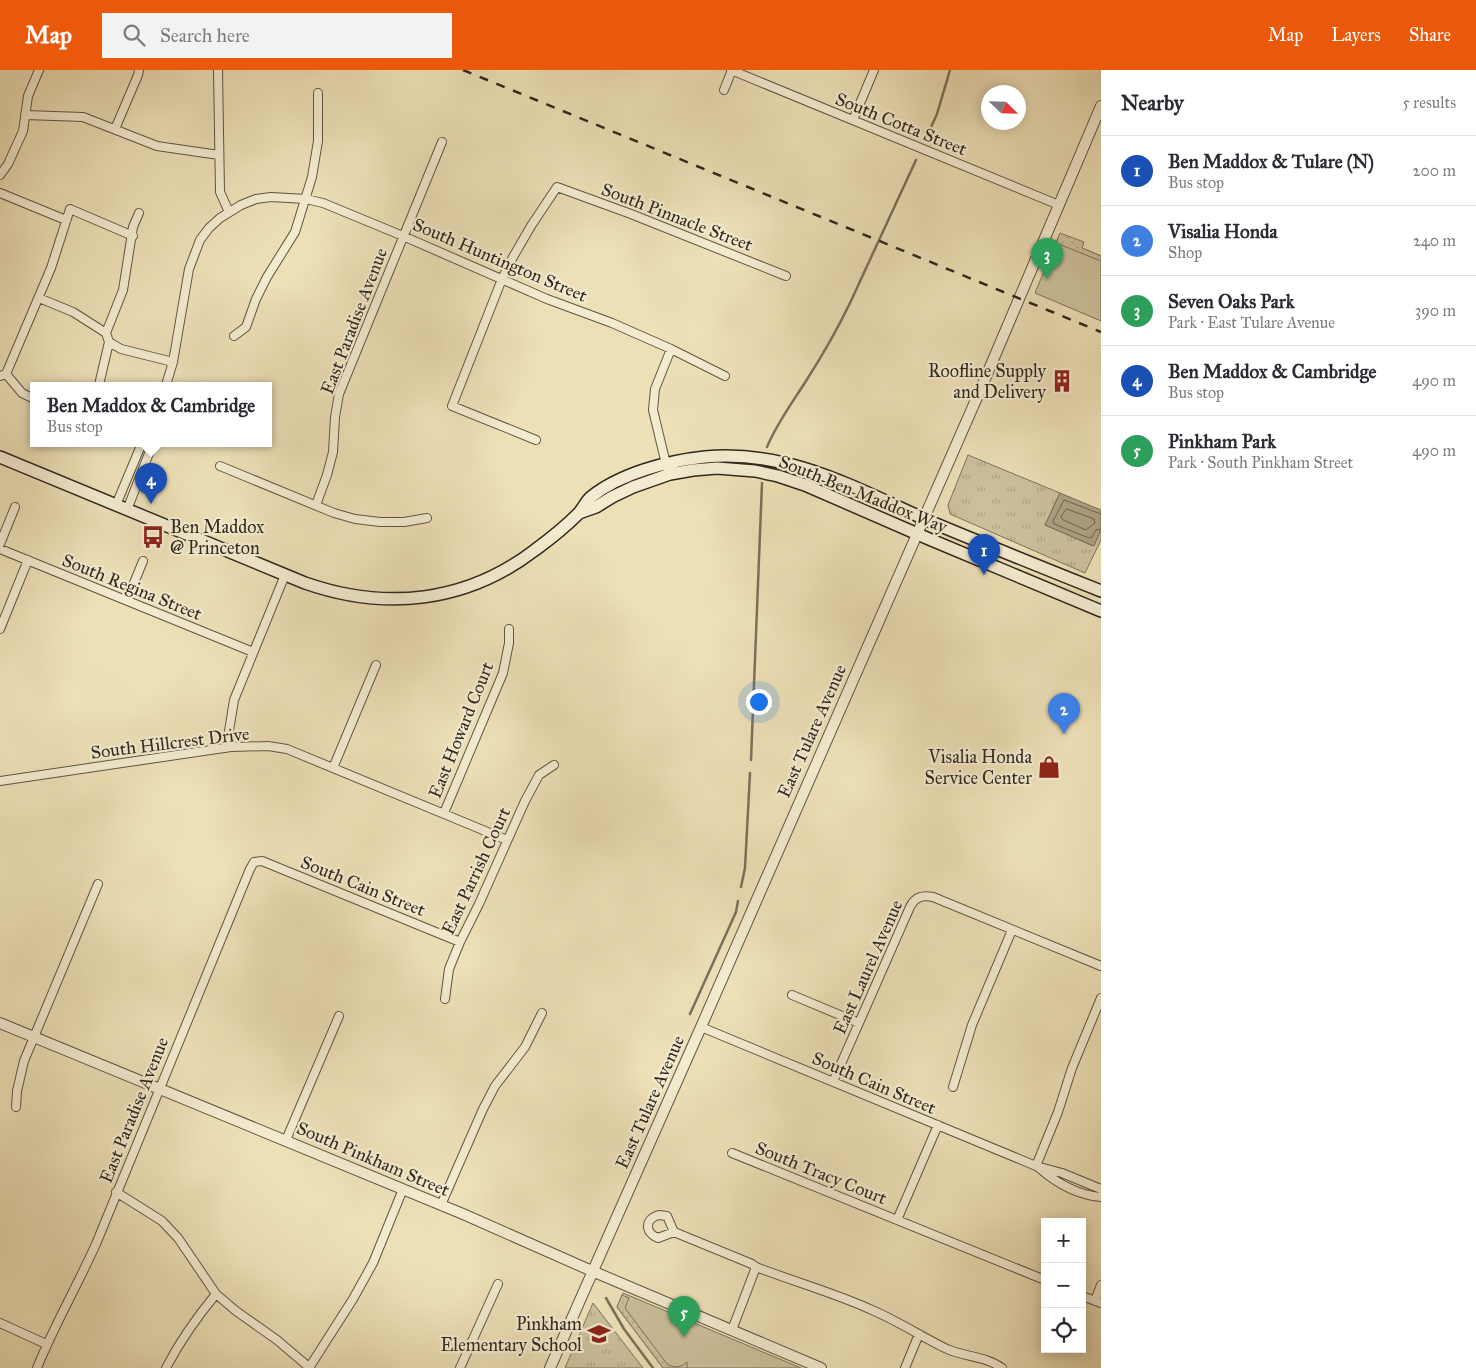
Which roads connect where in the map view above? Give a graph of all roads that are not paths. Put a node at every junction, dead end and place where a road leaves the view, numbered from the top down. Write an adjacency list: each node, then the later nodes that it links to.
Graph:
1 (39, 70): 9 (street)
2 (139, 70): 11 (street)
3 (218, 70): 13 (street)
4 (731, 70): 6 (street); 10 (street, South Cotta Street)
5 (874, 70): 10 (street)
6 (724, 90)
7 (318, 93): 16 (street)
8 (1101, 106): 17 (street, East Tulare Avenue)
9 (25, 115): 11 (street); 14 (street)
10 (853, 120): 17 (street, South Cotta Street)
11 (116, 130): 13 (street)
12 (442, 142): 22 (street, East Paradise Avenue)
13 (219, 155): 19 (street)
14 (0, 175)
15 (0, 193): 20 (street)
16 (306, 199): 19 (street, South Huntington Street); 22 (street, South Huntington Street); 27 (street)
17 (1059, 205): 47 (street, East Tulare Avenue)
18 (139, 212): 21 (street)
19 (229, 212): 30 (street)
20 (66, 220): 21 (street); 25 (street)
21 (133, 236): 26 (street)
22 (403, 236): 24 (street, South Huntington Street); 42 (street, East Paradise Avenue)
23 (786, 276): 24 (street, South Pinnacle Street)
24 (502, 279): 29 (street, South Huntington Street); 36 (street)
25 (39, 298): 26 (street); 31 (street)
26 (106, 333): 28 (street)
27 (234, 336)
28 (109, 342): 30 (street); 33 (street)
29 (671, 349): 32 (street, South Huntington Street); 40 (street)
30 (173, 362): 34 (street)
31 (3, 375): 35 (street)
32 (725, 376)
33 (101, 382)
34 (167, 382)
35 (30, 397)
36 (536, 440)
37 (141, 447): 44 (street)
38 (151, 447): 44 (street)
39 (0, 457): 44 (main road, South Ben Maddox Way)
40 (666, 464): 45 (main road, South Ben Maddox Way); 47 (main road, South Ben Maddox Way)
41 (220, 466): 42 (street)
42 (316, 505): 46 (street)
43 (16, 507): 49 (street)
44 (122, 508): 53 (main road, South Ben Maddox Way)
45 (579, 513): 48 (main road, South Ben Maddox Way); 53 (main road, South Ben Maddox Way)
46 (427, 518)
47 (923, 518): 48 (street, East Tulare Avenue); 54 (main road, South Ben Maddox Way)
48 (916, 534): 56 (main road, South Ben Maddox Way); 79 (street, East Tulare Avenue)
49 (0, 544)
50 (0, 549): 51 (street, South Regina Street)
51 (28, 560): 55 (street, South Regina Street); 58 (street)
52 (143, 561): 55 (street)
53 (285, 575): 59 (street)
54 (1101, 591)
55 (127, 600): 59 (street, South Regina Street)
56 (1101, 611)
57 (509, 628): 65 (street, East Howard Court)
58 (0, 629)
59 (253, 652): 61 (street)
60 (376, 665): 63 (street)
61 (231, 747): 63 (street, South Hillcrest Drive); 64 (street, South Hillcrest Drive)
62 (554, 765): 66 (street, East Parrish Court)
63 (333, 768): 65 (street, South Hillcrest Drive)
64 (0, 781)
65 (444, 813): 66 (street, South Hillcrest Drive)
66 (508, 840): 70 (street, East Parrish Court)
67 (254, 862): 70 (street, South Cain Street); 83 (street, East Paradise Avenue)
68 (98, 884): 80 (street)
69 (1012, 930): 71 (street); 78 (street, East Laurel Avenue); 82 (street)
70 (460, 942): 74 (street, East Parrish Court)
71 (1101, 966)
72 (792, 995): 78 (street)
73 (1101, 998): 88 (street)
74 (445, 999)
75 (542, 1013): 93 (street)
76 (339, 1016): 86 (street)
77 (0, 1023): 80 (street, South Pinkham Street)
78 (858, 1023): 81 (street, East Laurel Avenue)
79 (701, 1027): 81 (street, South Cain Street); 97 (street, East Tulare Avenue)
80 (34, 1037): 83 (street, South Pinkham Street); 84 (street)
81 (833, 1082): 85 (street, South Cain Street)
82 (953, 1087)
83 (159, 1088): 86 (street, South Pinkham Street); 91 (street, East Paradise Avenue)
84 (16, 1107)
85 (938, 1126): 88 (street, South Cain Street); 94 (street)
86 (286, 1140): 89 (street, South Pinkham Street)
87 (732, 1153): 94 (street, South Tracy Court)
88 (1036, 1166): 90 (street, South Cain Street); 92 (street, South Cain Street)
89 (403, 1189): 93 (street, South Pinkham Street); 110 (street)
90 (1101, 1189)
91 (116, 1192): 101 (street); 107 (street, East Paradise Avenue)
92 (1101, 1197)
93 (441, 1205): 97 (street, South Pinkham Street)
94 (898, 1220): 98 (street, South Tracy Court)
95 (674, 1232): 96 (street)
96 (756, 1267): 105 (street); 106 (street)
97 (592, 1271): 105 (street, South Pinkham Street); 112 (street, East Tulare Avenue)
98 (1041, 1278)
99 (498, 1284): 111 (street)
100 (1101, 1285): 103 (street)
101 (216, 1294): 109 (street); 110 (street)
102 (1086, 1298): 103 (street)
103 (1098, 1302)
104 (0, 1323): 107 (street)
105 (732, 1330): 113 (street, South Pinkham Street)
106 (919, 1334): 114 (street); 115 (street)
107 (46, 1344): 108 (street, East Paradise Avenue)
108 (36, 1368)
109 (166, 1368)
110 (309, 1368)
111 (460, 1368)
112 (550, 1368)
113 (821, 1368)
114 (904, 1368)
115 (1002, 1368)

